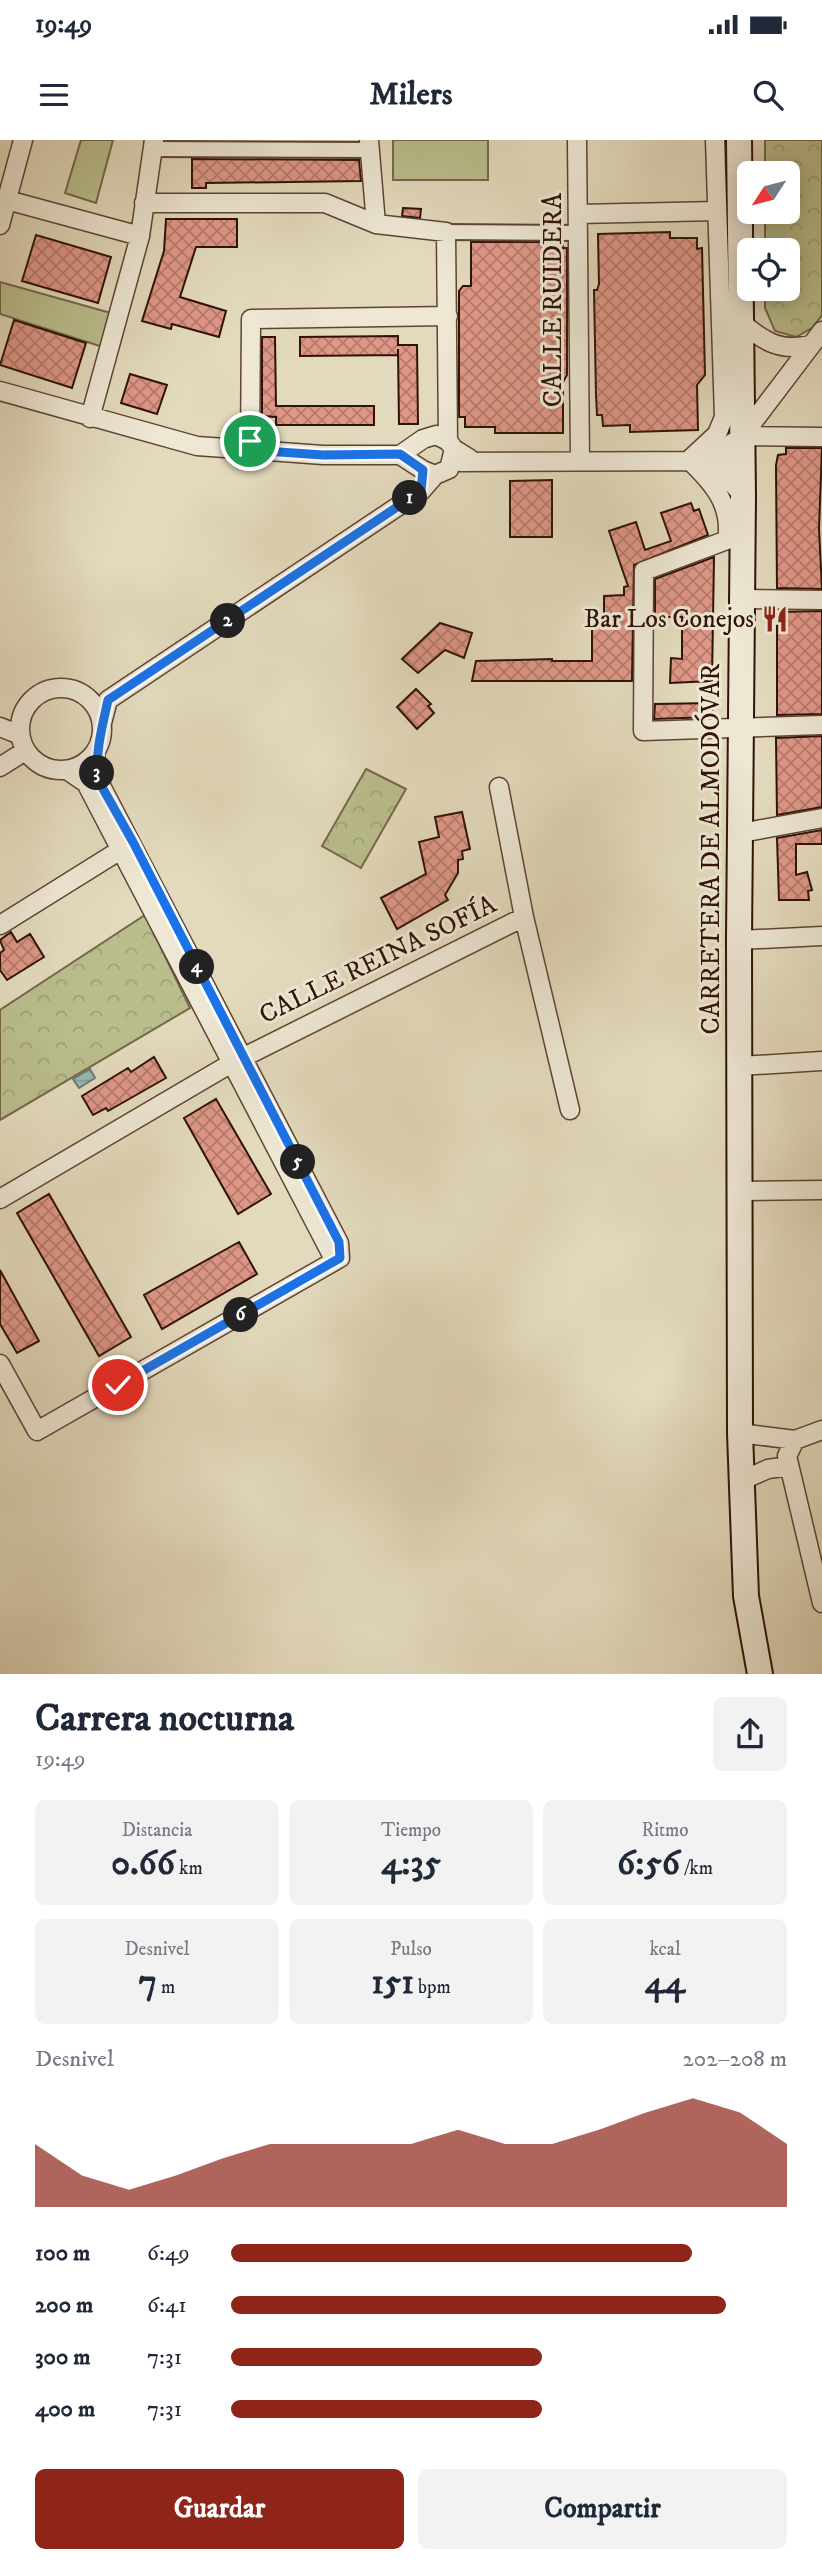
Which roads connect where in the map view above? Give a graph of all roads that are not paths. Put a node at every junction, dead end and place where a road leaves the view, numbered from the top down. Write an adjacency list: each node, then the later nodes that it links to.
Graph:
1 (23, 140): 7 (street)
2 (577, 140): 10 (street, CALLE RUIDERA)
3 (715, 140): 9 (street)
4 (739, 140): 17 (main road, CARRETERA DE ALMODÓVAR)
5 (153, 145): 6 (street); 8 (street)
6 (370, 145): 11 (street)
7 (7, 200): 12 (street); 15 (street)
8 (144, 203): 11 (street); 15 (street)
9 (717, 211): 10 (street); 29 (street)
10 (579, 214): 14 (street, CALLE RUIDERA)
11 (376, 224): 13 (street)
12 (0, 225)
13 (446, 232): 14 (street); 16 (street)
14 (579, 233): 28 (street, CALLE RUIDERA)
15 (140, 236): 21 (street)
16 (448, 316): 25 (street); 26 (street)
17 (740, 322): 19 (street); 22 (main road, CARRETERA DE ALMODÓVAR)
18 (822, 331): 19 (street)
19 (810, 345): 22 (street)
20 (0, 391): 21 (street)
21 (90, 418): 26 (street)
22 (742, 436): 23 (street); 29 (street); 31 (main road, CARRETERA DE ALMODÓVAR)
23 (822, 437)
24 (418, 444): 25 (street); 27 (street); 30 (street)
25 (452, 449): 28 (street); 30 (street)
26 (250, 450): 27 (street)
27 (400, 454): 30 (street)
28 (580, 460): 29 (street)
29 (689, 460): 31 (street); 38 (street)
30 (425, 470): 35 (street)
31 (743, 485): 32 (main road, CARRETERA DE ALMODÓVAR)
32 (743, 599): 33 (street); 38 (main road, CARRETERA DE ALMODÓVAR)
33 (822, 600)
34 (86, 695): 35 (street); 36 (street); 39 (street)
35 (108, 700): 36 (street)
36 (103, 723): 40 (street)
37 (822, 726): 38 (street)
38 (743, 728): 45 (main road, CARRETERA DE ALMODÓVAR)
39 (14, 732): 41 (street); 42 (street)
40 (95, 754): 42 (street); 46 (street)
41 (0, 767)
42 (67, 771): 46 (street)
43 (499, 787): 47 (street)
44 (822, 818): 45 (street)
45 (741, 833): 50 (main road, CARRETERA DE ALMODÓVAR)
46 (127, 845): 48 (street); 51 (street)
47 (524, 917): 51 (street, CALLE REINA SOFÍA); 54 (street)
48 (0, 925)
49 (822, 936): 50 (street)
50 (739, 940): 53 (main road, CARRETERA DE ALMODÓVAR)
51 (236, 1060): 57 (street, CALLE REINA SOFÍA); 58 (street); 58 (street)
52 (822, 1061): 53 (street)
53 (740, 1066): 56 (main road, CARRETERA DE ALMODÓVAR)
54 (570, 1110)
55 (822, 1190): 56 (street)
56 (740, 1191): 61 (main road, CARRETERA DE ALMODÓVAR)
57 (0, 1199)
58 (335, 1261): 59 (street)
59 (0, 1364)
60 (822, 1430): 62 (street)
61 (740, 1433): 62 (street); 64 (main road, CARRETERA DE ALMODÓVAR)
62 (795, 1440): 63 (street)
63 (789, 1466): 64 (street); 65 (street)
64 (743, 1480): 66 (main road, CARRETERA DE ALMODÓVAR)
65 (822, 1603)
66 (760, 1674)

